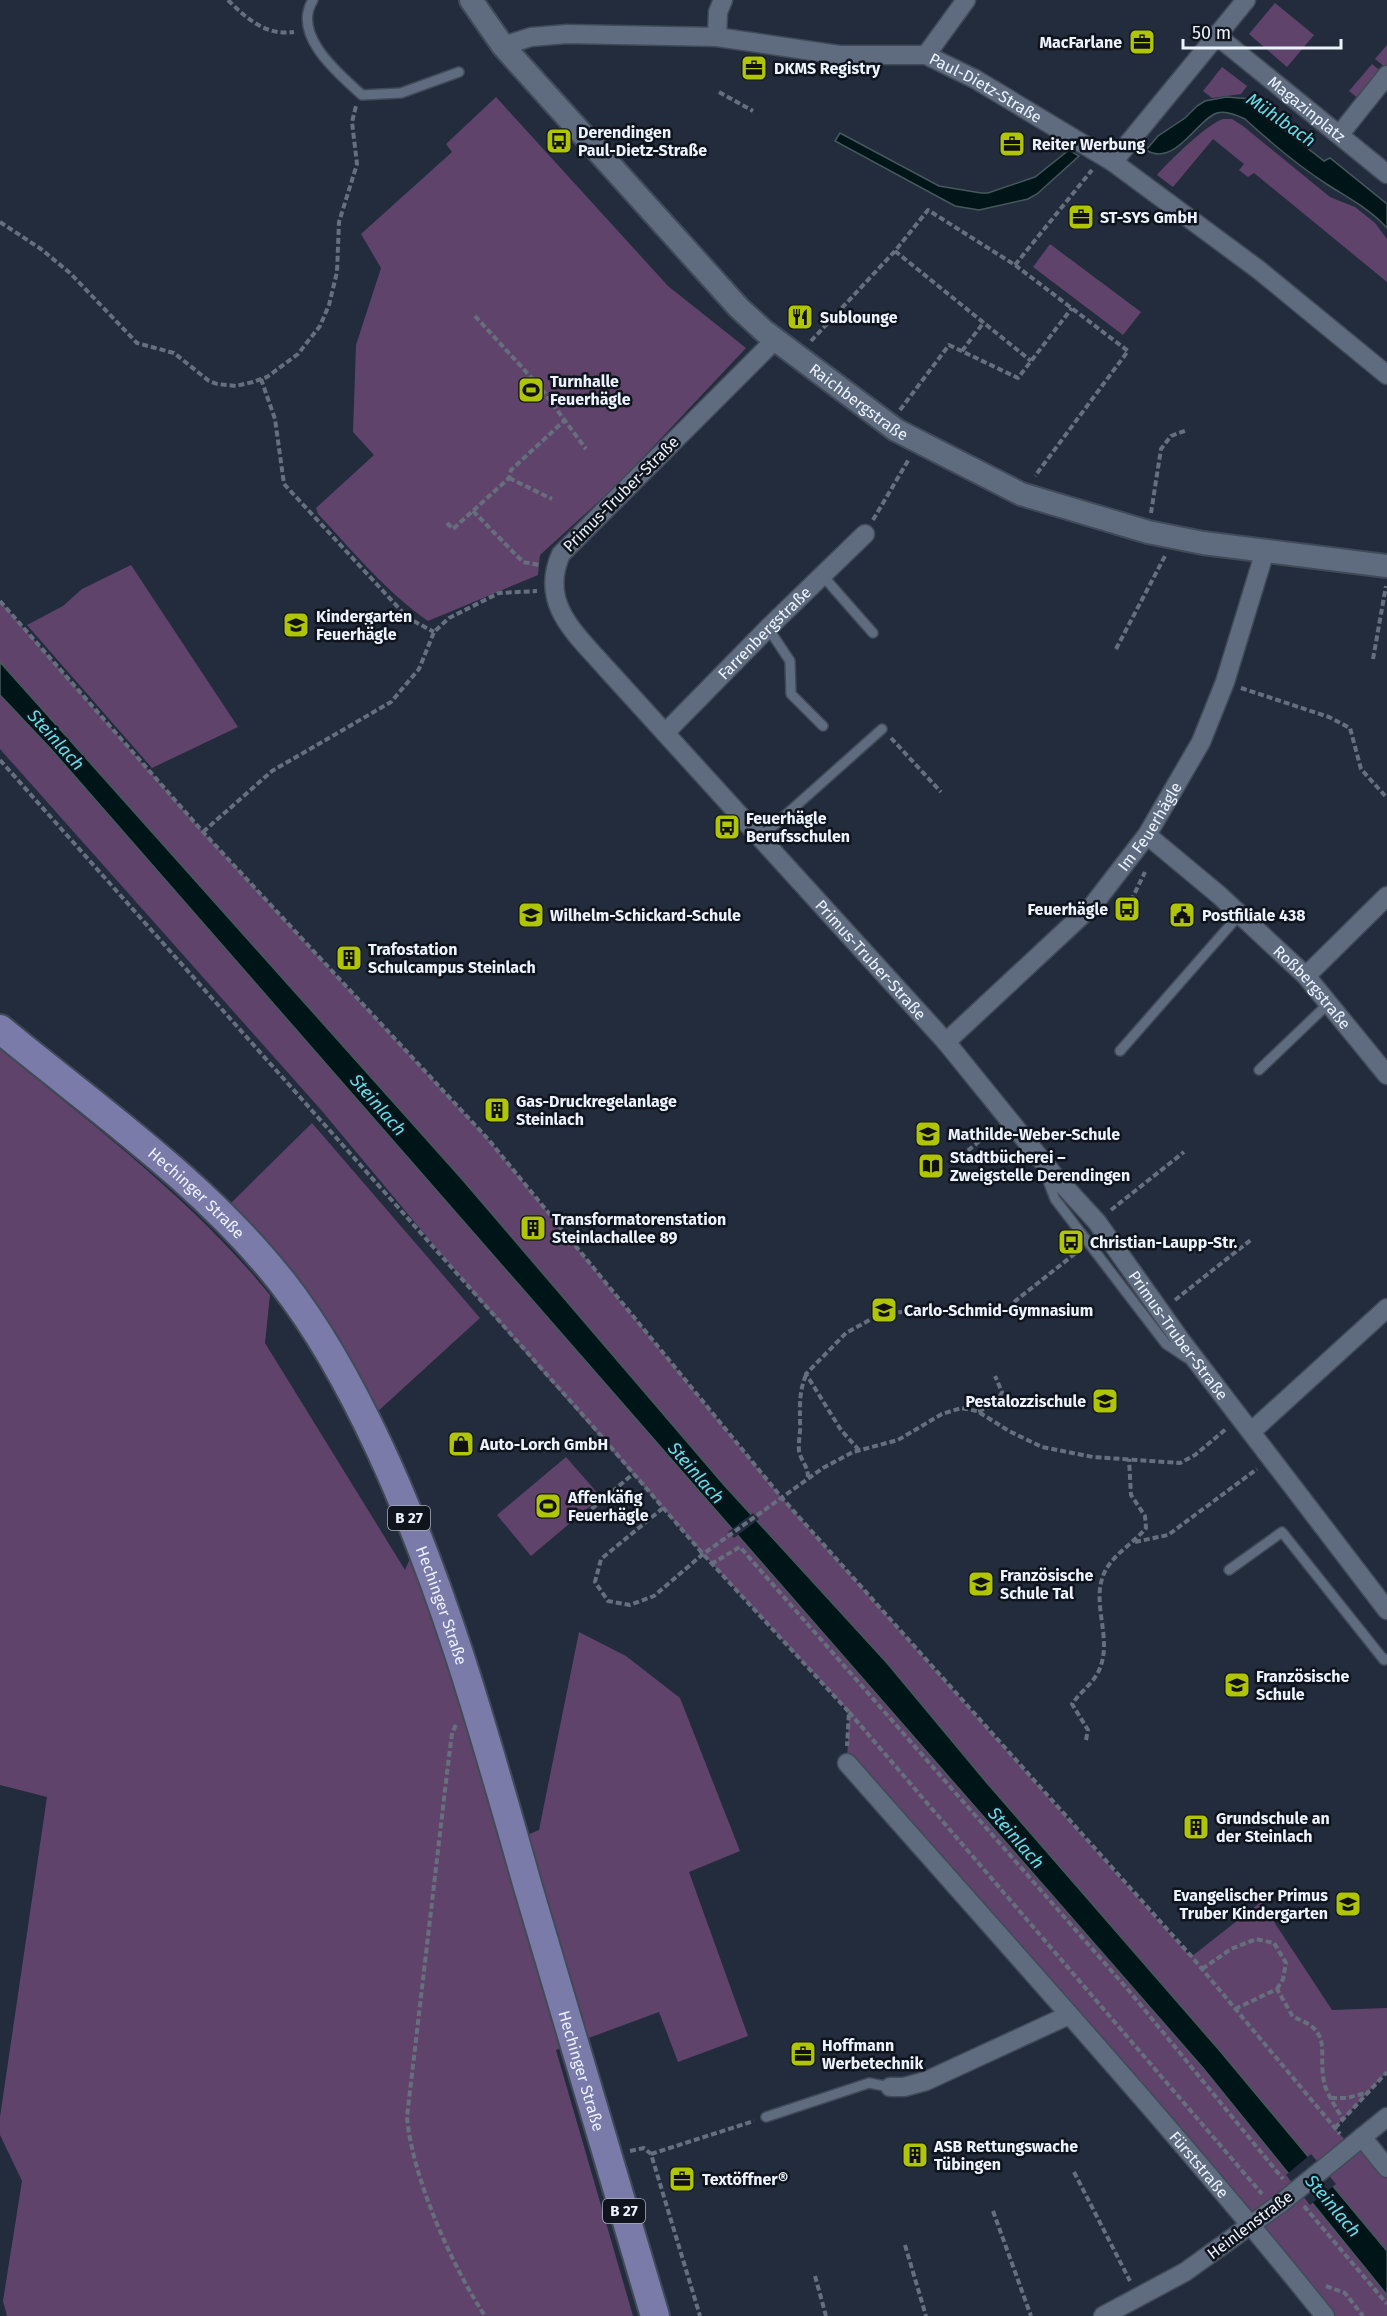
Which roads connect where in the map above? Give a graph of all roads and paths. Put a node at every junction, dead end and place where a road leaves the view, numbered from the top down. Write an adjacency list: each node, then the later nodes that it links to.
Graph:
1 (228, 0): 8 (path)
2 (238, 0): 8 (path)
3 (313, 0): 9 (lane)
4 (471, 0): 12 (street, Raichbergstraße)
5 (723, 0): 11 (street)
6 (966, 0): 13 (street)
7 (1246, 0): 10 (street)
8 (233, 5): 9 (path)
9 (308, 29): 17 (lane)
10 (1216, 35): 19 (street, Magazinplatz); 20 (street)
11 (717, 37): 12 (street, Paul-Dietz-Straße); 13 (street, Paul-Dietz-Straße)
12 (503, 46): 28 (street, Raichbergstraße)
13 (926, 55): 20 (street, Paul-Dietz-Straße)
14 (459, 72): 17 (lane)
15 (1387, 75): 19 (street, Magazinplatz)
16 (719, 92): 18 (path)
17 (363, 95): 33 (path)
18 (753, 111)
19 (1340, 134): 21 (street)
20 (1108, 160): 24 (path); 32 (street, Paul-Dietz-Straße)
21 (1387, 174)
22 (0, 222): 33 (path)
23 (895, 250): 24 (path); 27 (path); 30 (path)
24 (1016, 265): 25 (path)
25 (1072, 308): 31 (path); 40 (path)
26 (475, 316): 34 (path)
27 (984, 322): 29 (path); 31 (path)
28 (776, 339): 30 (street, Raichbergstraße); 49 (street, Primus-Truber-Straße)
29 (962, 351): 31 (path); 35 (path)
30 (798, 356): 35 (street, Raichbergstraße)
31 (1031, 361)
32 (1387, 375)
33 (261, 379): 55 (path)
34 (565, 420): 38 (path); 39 (path)
35 (889, 425): 37 (street, Raichbergstraße)
36 (1187, 430): 44 (path)
37 (919, 443): 40 (street, Raichbergstraße); 45 (path)
38 (586, 449)
39 (509, 478): 41 (path); 42 (path)
40 (1021, 494): 44 (street, Raichbergstraße)
41 (552, 499)
42 (473, 511): 43 (path); 49 (path)
43 (447, 523)
44 (1148, 532): 46 (street, Raichbergstraße)
45 (865, 534): 50 (street, Farrenbergstraße)
46 (1174, 537): 47 (street, Raichbergstraße); 57 (path)
47 (1265, 551): 48 (street, Raichbergstraße); 59 (street, Im Feuerhägle)
48 (1387, 566)
49 (555, 567): 52 (street, Primus-Truber-Straße)
50 (822, 575): 54 (street, Farrenbergstraße); 56 (lane)
51 (1387, 579): 58 (path)
52 (554, 591): 55 (path); 62 (street, Primus-Truber-Straße)
53 (0, 601): 66 (path)
54 (768, 628): 60 (lane); 62 (street, Farrenbergstraße)
55 (434, 632): 66 (path)
56 (873, 633)
57 (1116, 648)
58 (1373, 659)
59 (1225, 682): 65 (path); 67 (street, Im Feuerhägle)
60 (823, 726)
61 (882, 729): 64 (path); 68 (lane)
62 (665, 734): 68 (street, Primus-Truber-Straße)
63 (0, 760): 99 (path)
64 (941, 792)
65 (1387, 798)
66 (203, 832): 101 (path)
67 (1147, 835): 69 (street, Roßbergstraße); 76 (street, Im Feuerhägle)
68 (761, 837): 76 (street, Primus-Truber-Straße)
69 (1163, 848): 71 (path); 72 (street, Roßbergstraße)
70 (1387, 896): 73 (street)
71 (1127, 909)
72 (1239, 914): 73 (street, Roßbergstraße); 77 (lane)
73 (1306, 976): 74 (street, Roßbergstraße)
74 (1329, 1003): 78 (lane); 79 (street, Roßbergstraße)
75 (0, 1029): 110 (main road, Hechinger Straße / B 27)
76 (946, 1042): 80 (street, Primus-Truber-Straße)
77 (1120, 1051)
78 (1259, 1070)
79 (1387, 1075)
80 (1008, 1118): 82 (street, Primus-Truber-Straße); 83 (path)
81 (1184, 1152): 84 (path)
82 (1039, 1157): 84 (street, Primus-Truber-Straße); 91 (lane)
83 (954, 1162)
84 (1097, 1222): 90 (street, Primus-Truber-Straße)
85 (1252, 1239): 90 (path)
86 (1078, 1251): 87 (path)
87 (1014, 1302)
88 (1387, 1308): 95 (street)
89 (906, 1311): 92 (path)
90 (1160, 1311): 91 (street, Primus-Truber-Straße)
91 (1202, 1368): 95 (street, Primus-Truber-Straße)
92 (806, 1374): 96 (path); 100 (path)
93 (995, 1376): 94 (path)
94 (977, 1411): 96 (path); 98 (path)
95 (1246, 1424): 97 (street, Primus-Truber-Straße); 98 (path)
96 (859, 1450): 100 (path)
97 (1272, 1457): 104 (path); 108 (street, Primus-Truber-Straße)
98 (1130, 1459): 104 (path)
99 (633, 1474): 102 (path); 103 (path)
100 (808, 1478): 101 (path)
101 (782, 1498): 105 (path); 114 (path)
102 (663, 1508): 105 (path); 105 (path)
103 (578, 1515)
104 (1135, 1542): 112 (path)
105 (703, 1554): 106 (path)
106 (711, 1564): 111 (path); 129 (path)
107 (1230, 1570): 109 (lane)
108 (1387, 1610)
109 (1387, 1659)
110 (476, 1709): 138 (path); 139 (main road, Hechinger Straße / B 27)
111 (849, 1712): 113 (path); 130 (path)
112 (1086, 1740)
113 (847, 1763): 117 (street, Fürststraße)
114 (1202, 1969): 115 (path); 116 (path)
115 (1277, 1989): 116 (path); 121 (path)
116 (1235, 2009): 125 (path)
117 (1069, 2015): 119 (street); 133 (street, Fürststraße)
118 (1387, 2072): 120 (path)
119 (890, 2088): 122 (lane)
120 (1369, 2091): 121 (path); 124 (path)
121 (1331, 2098): 124 (path)
122 (766, 2116): 140 (path)
123 (1387, 2117): 126 (street, Heinlenstraße)
124 (1343, 2120): 125 (path)
125 (1335, 2128): 126 (path)
126 (1350, 2146): 127 (street); 130 (street, Heinlenstraße, bridge)
127 (1387, 2168)
128 (1074, 2172): 136 (path)
129 (1279, 2174)
130 (1278, 2206): 133 (street, Heinlenstraße)
131 (993, 2211): 143 (path)
132 (1311, 2214): 137 (path)
133 (1252, 2226): 136 (street, Heinlenstraße); 145 (street, Fürststraße)
134 (905, 2245): 142 (path)
135 (815, 2276): 141 (path)
136 (1139, 2299): 144 (street, Heinlenstraße)
137 (1387, 2304)
138 (485, 2316)
139 (655, 2316)
140 (700, 2316)
141 (826, 2316)
142 (926, 2316)
143 (1031, 2316)
144 (1103, 2316)
145 (1325, 2316)

